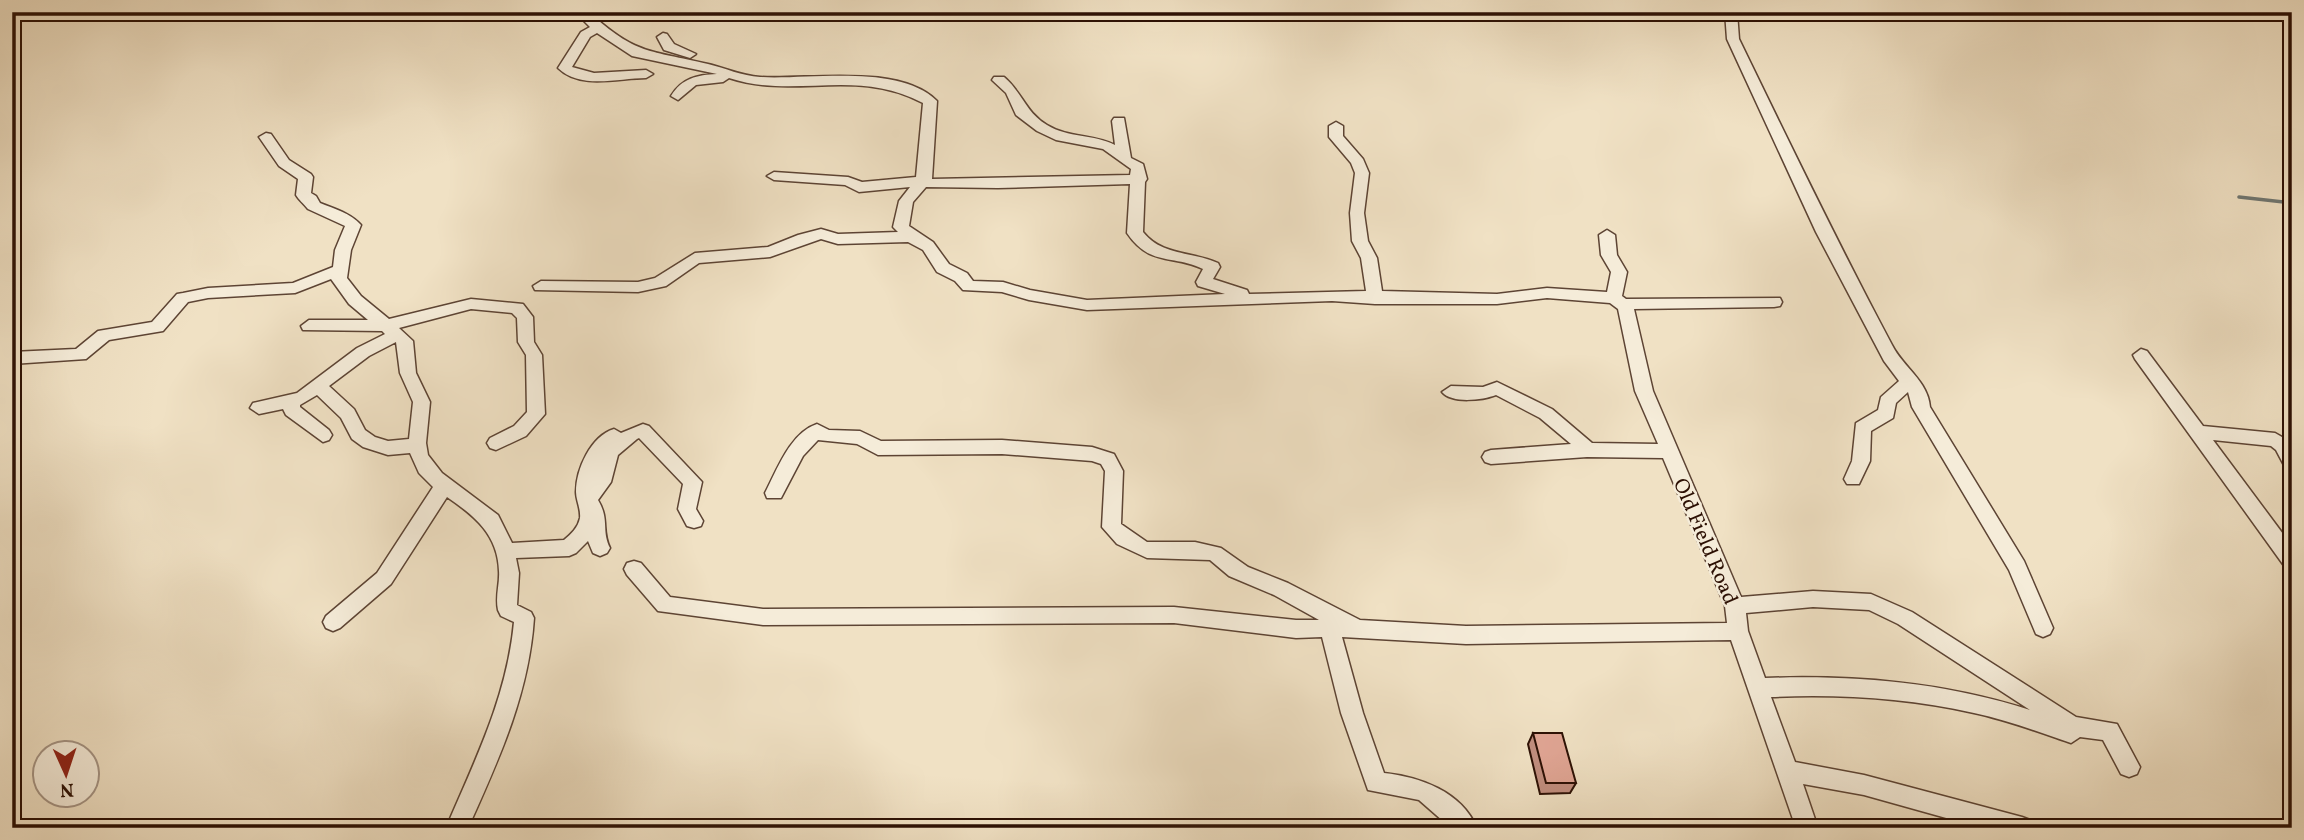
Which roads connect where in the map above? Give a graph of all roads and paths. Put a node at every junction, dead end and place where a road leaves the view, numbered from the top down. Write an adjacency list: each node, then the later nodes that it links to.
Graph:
1 (581, 12): 3 (street)
2 (1731, 12): 29 (street)
3 (599, 27): 5 (street); 6 (street)
4 (663, 37): 5 (street)
5 (720, 70): 7 (street)
6 (646, 74)
7 (742, 79): 9 (street); 16 (street)
8 (999, 80): 13 (street)
9 (678, 96)
10 (1119, 121): 13 (street)
11 (1335, 126): 22 (street)
12 (266, 137): 19 (street)
13 (1124, 160): 15 (street)
14 (774, 176): 16 (street)
15 (1140, 179): 16 (street); 21 (street)
16 (924, 180): 18 (street)
17 (1607, 234): 23 (street, Old Field Road)
18 (911, 237): 20 (street); 21 (street)
19 (340, 270): 26 (street); 28 (street)
20 (541, 286)
21 (1250, 299): 22 (street)
22 (1374, 299): 23 (street)
23 (1619, 302): 24 (street); 41 (street, Old Field Road)
24 (1774, 302)
25 (309, 326): 26 (street)
26 (391, 330): 30 (street); 38 (street); 39 (street)
27 (2141, 355): 35 (street)
28 (12, 358)
29 (1910, 381): 44 (street); 56 (street)
30 (320, 388): 32 (street); 39 (street)
31 (1451, 392): 40 (street)
32 (290, 401): 33 (street); 36 (street)
33 (259, 408)
34 (618, 430): 47 (street)
35 (2195, 432): 37 (street); 51 (street)
36 (323, 435)
37 (2283, 440): 43 (street)
38 (496, 443)
39 (418, 445): 45 (street)
40 (1587, 450): 41 (street); 42 (street)
41 (1668, 450): 53 (street, Old Field Road)
42 (1491, 457)
43 (2292, 464)
44 (1853, 479)
45 (443, 488): 50 (street); 54 (street)
46 (774, 493): 55 (street)
47 (589, 499): 48 (street); 49 (street); 50 (street)
48 (694, 521)
49 (600, 548)
50 (503, 551): 63 (street)
51 (2292, 561)
52 (634, 569): 57 (street)
53 (1735, 606): 58 (street, Old Field Road); 60 (street)
54 (332, 622)
55 (1367, 628): 57 (street); 58 (street)
56 (2043, 628)
57 (1331, 630): 64 (street)
58 (1738, 631): 59 (street, Old Field Road)
59 (1757, 688): 60 (street); 62 (street, Old Field Road)
60 (2109, 731): 61 (street)
61 (2129, 767)
62 (1787, 771): 65 (street, Old Field Road); 66 (street)
63 (457, 828)
64 (1466, 828)
65 (1807, 828)
66 (2022, 828)

